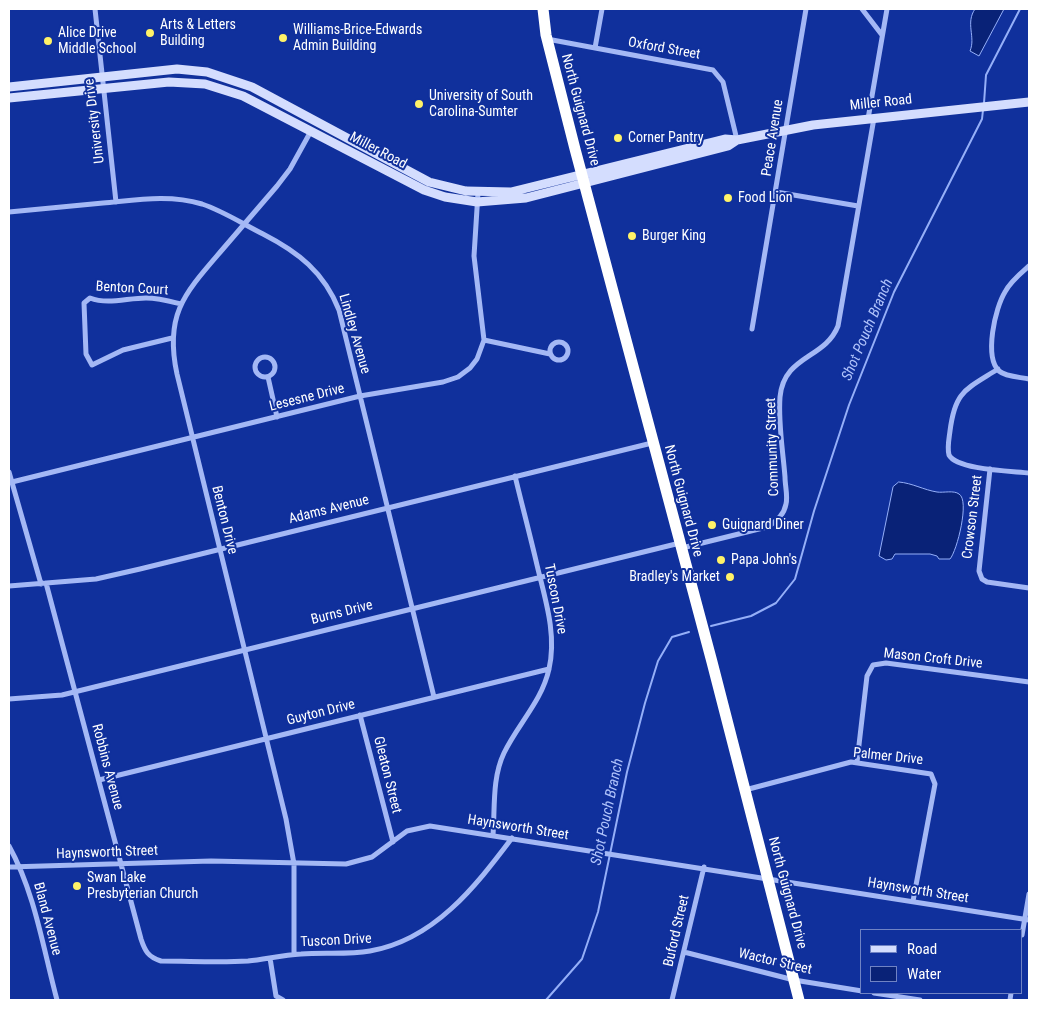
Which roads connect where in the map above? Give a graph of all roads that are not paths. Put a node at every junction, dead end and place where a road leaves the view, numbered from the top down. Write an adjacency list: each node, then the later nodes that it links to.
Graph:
1 (95, 9): 10 (street, University Drive)
2 (543, 9): 8 (highway, North Guignard Drive)
3 (602, 9): 9 (street)
4 (806, 9): 16 (street, Peace Avenue)
5 (862, 9): 7 (street)
6 (887, 9): 7 (street, Community Street)
7 (882, 35): 15 (street, Community Street)
8 (547, 38): 9 (street, Oxford Street); 19 (highway, North Guignard Drive)
9 (595, 48): 18 (street, Oxford Street)
10 (100, 76): 11 (street, Miller Road); 12 (street, University Drive); 21 (street, Miller Road)
11 (9, 88)
12 (102, 88): 13 (street, Miller Road); 17 (street, Miller Road); 22 (street, University Drive)
13 (9, 98)
14 (1029, 102): 15 (street, Miller Road)
15 (871, 118): 16 (street, Miller Road); 23 (street, Community Street)
16 (787, 130): 18 (street, Miller Road); 20 (street, Peace Avenue)
17 (312, 131): 21 (street, Miller Road); 25 (street, Benton Drive)
18 (737, 140): 19 (street, Miller Road)
19 (583, 180): 21 (street, Miller Road); 38 (highway, North Guignard Drive)
20 (776, 192): 23 (street); 28 (street, Peace Avenue)
21 (477, 197): 30 (street)
22 (116, 202): 24 (street, Lindley Avenue); 25 (street, Lindley Avenue)
23 (858, 206): 45 (street, Community Street)
24 (9, 212)
25 (244, 224): 27 (street, Benton Drive); 35 (street, Lindley Avenue)
26 (1029, 266): 32 (street)
27 (181, 304): 29 (street, Benton Drive); 29 (street, Benton Court)
28 (752, 329)
29 (172, 338): 37 (street, Benton Drive)
30 (484, 340): 31 (street); 35 (street, Lesesne Drive)
31 (550, 354)
32 (998, 369): 34 (street); 39 (street)
33 (268, 377): 33 (street); 36 (street)
34 (1029, 379)
35 (360, 396): 36 (street, Lesesne Drive); 44 (street, Lindley Avenue)
36 (277, 417): 37 (street, Lesesne Drive)
37 (193, 438): 43 (street, Lesesne Drive); 46 (street, Benton Drive)
38 (652, 443): 42 (street, Adams Avenue); 45 (highway, North Guignard Drive)
39 (990, 469): 41 (street); 50 (street, Crowson Street)
40 (9, 472): 43 (street, Robbins Avenue)
41 (1029, 473)
42 (515, 476): 44 (street, Adams Avenue); 47 (street, Tuscon Drive)
43 (12, 482): 48 (street, Robbins Avenue)
44 (387, 507): 46 (street, Adams Avenue); 51 (street, Lindley Avenue)
45 (680, 546): 47 (street, Burns Drive); 62 (highway, North Guignard Drive)
46 (220, 549): 48 (street, Adams Avenue); 52 (street, Benton Drive)
47 (540, 577): 51 (street, Burns Drive); 53 (street, Tuscon Drive)
48 (43, 584): 49 (street, Adams Avenue); 55 (street, Robbins Avenue)
49 (9, 586)
50 (1029, 588)
51 (412, 608): 52 (street, Burns Drive); 56 (street, Lindley Avenue)
52 (244, 649): 55 (street, Burns Drive); 59 (street, Benton Drive)
53 (549, 669): 56 (street, Guyton Drive); 63 (street, Tuscon Drive)
54 (1029, 682): 60 (street, Mason Croft Drive)
55 (75, 691): 57 (street, Burns Drive); 61 (street, Robbins Avenue)
56 (434, 696): 58 (street, Guyton Drive)
57 (9, 698)
58 (360, 714): 59 (street, Guyton Drive); 65 (street, Gleaton Street)
59 (266, 738): 61 (street, Guyton Drive); 68 (street, Benton Drive)
60 (857, 762): 62 (street, Palmer Drive); 74 (street, Palmer Drive)
61 (99, 780): 67 (street, Robbins Avenue)
62 (745, 790): 72 (highway, North Guignard Drive)
63 (493, 835): 64 (street, Haynsworth Street); 65 (street, Haynsworth Street)
64 (512, 838): 71 (street, Haynsworth Street); 78 (street, Tuscon Drive)
65 (393, 842): 68 (street, Haynsworth Street)
66 (9, 846): 69 (street, Bland Avenue)
67 (122, 863): 68 (street, Haynsworth Street); 69 (street, Haynsworth Street); 79 (street, Robbins Avenue)
68 (294, 864): 78 (street, Benton Drive)
69 (20, 866): 70 (street, Haynsworth Street); 85 (street, Bland Avenue)
70 (9, 867)
71 (704, 868): 72 (street, Haynsworth Street); 77 (street, Buford Street)
72 (767, 878): 74 (street, Haynsworth Street); 81 (highway, North Guignard Drive)
73 (1029, 894): 75 (street)
74 (913, 901): 75 (street, Haynsworth Street)
75 (1027, 920): 76 (street)
76 (1023, 932)
77 (684, 952): 81 (street, Wactor Street); 87 (street, Buford Street)
78 (294, 954): 80 (street, Tuscon Drive)
79 (149, 955): 80 (street, Tuscon Drive)
80 (270, 958): 84 (street)
81 (794, 980): 82 (street, Wactor Street); 88 (highway, North Guignard Drive)
82 (860, 991)
83 (881, 994): 89 (street)
84 (274, 998): 86 (street)
85 (57, 1000)
86 (283, 1000)
87 (672, 1000)
88 (799, 1000)
89 (920, 1000)

